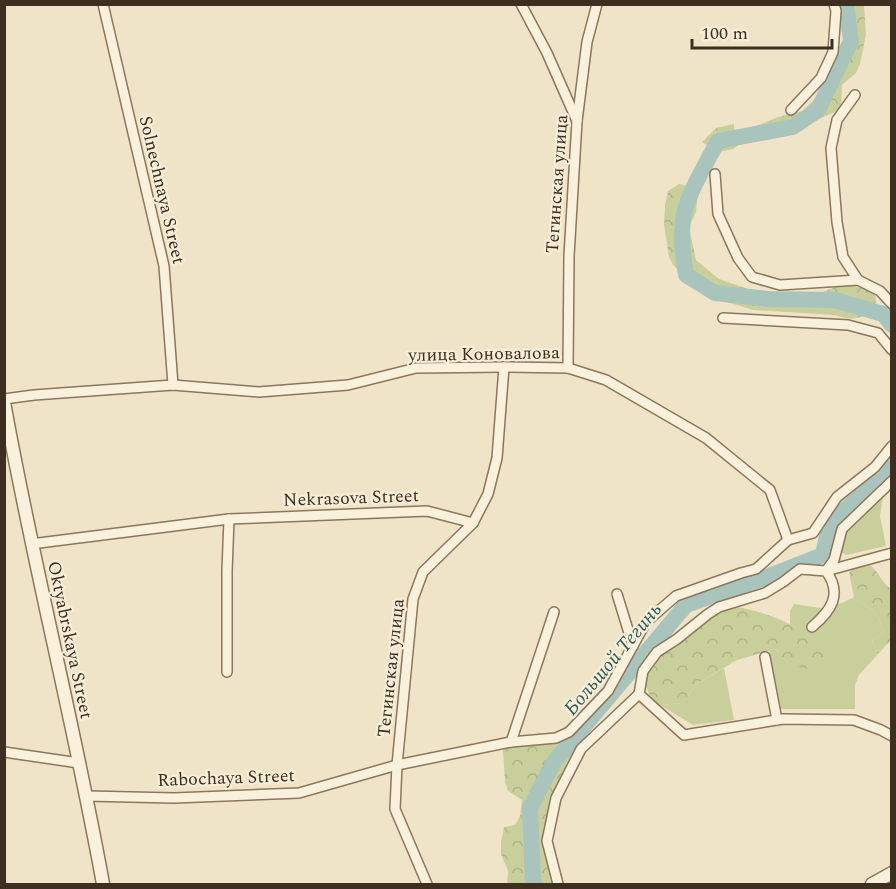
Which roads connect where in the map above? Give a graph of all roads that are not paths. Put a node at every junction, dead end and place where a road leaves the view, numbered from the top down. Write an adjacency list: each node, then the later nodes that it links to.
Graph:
1 (103, 4): 15 (street, Solnechnaya Street)
2 (522, 4): 7 (street)
3 (597, 4): 7 (street, Тегинская улица)
4 (834, 4): 6 (street)
5 (855, 95): 9 (street)
6 (790, 110)
7 (577, 122): 14 (street, Тегинская улица)
8 (715, 174): 9 (street)
9 (858, 280): 10 (street)
10 (891, 304)
11 (723, 318): 12 (street)
12 (891, 350)
13 (504, 367): 14 (street, улица Коновалова); 15 (street, улица Коновалова); 21 (street, Тегинская улица)
14 (568, 368): 22 (street, улица Коновалова)
15 (173, 385): 16 (street, улица Коновалова)
16 (4, 401): 17 (street, Oktyabrskaya Street)
17 (6, 416): 23 (street, Oktyabrskaya Street)
18 (891, 446): 22 (street)
19 (891, 481): 25 (street)
20 (229, 519): 21 (street, Nekrasova Street); 23 (street, Nekrasova Street); 31 (street)
21 (473, 524): 38 (street, Тегинская улица)
22 (788, 540): 29 (street)
23 (31, 544): 37 (street, Oktyabrskaya Street)
24 (891, 553): 25 (street)
25 (826, 571): 28 (street); 32 (street)
26 (617, 594): 29 (street)
27 (554, 612): 35 (street)
28 (812, 627)
29 (633, 646): 35 (street)
30 (765, 657): 33 (street)
31 (227, 672)
32 (639, 694): 33 (street); 43 (street)
33 (777, 720): 34 (street)
34 (891, 736)
35 (511, 742): 38 (street)
36 (4, 752): 37 (street)
37 (79, 763): 39 (street, Oktyabrskaya Street)
38 (397, 765): 39 (street, Rabochaya Street); 42 (street, Тегинская улица)
39 (87, 796): 41 (street, Oktyabrskaya Street)
40 (891, 873): 44 (street)
41 (103, 885)
42 (427, 885)
43 (558, 885)
44 (872, 885)

